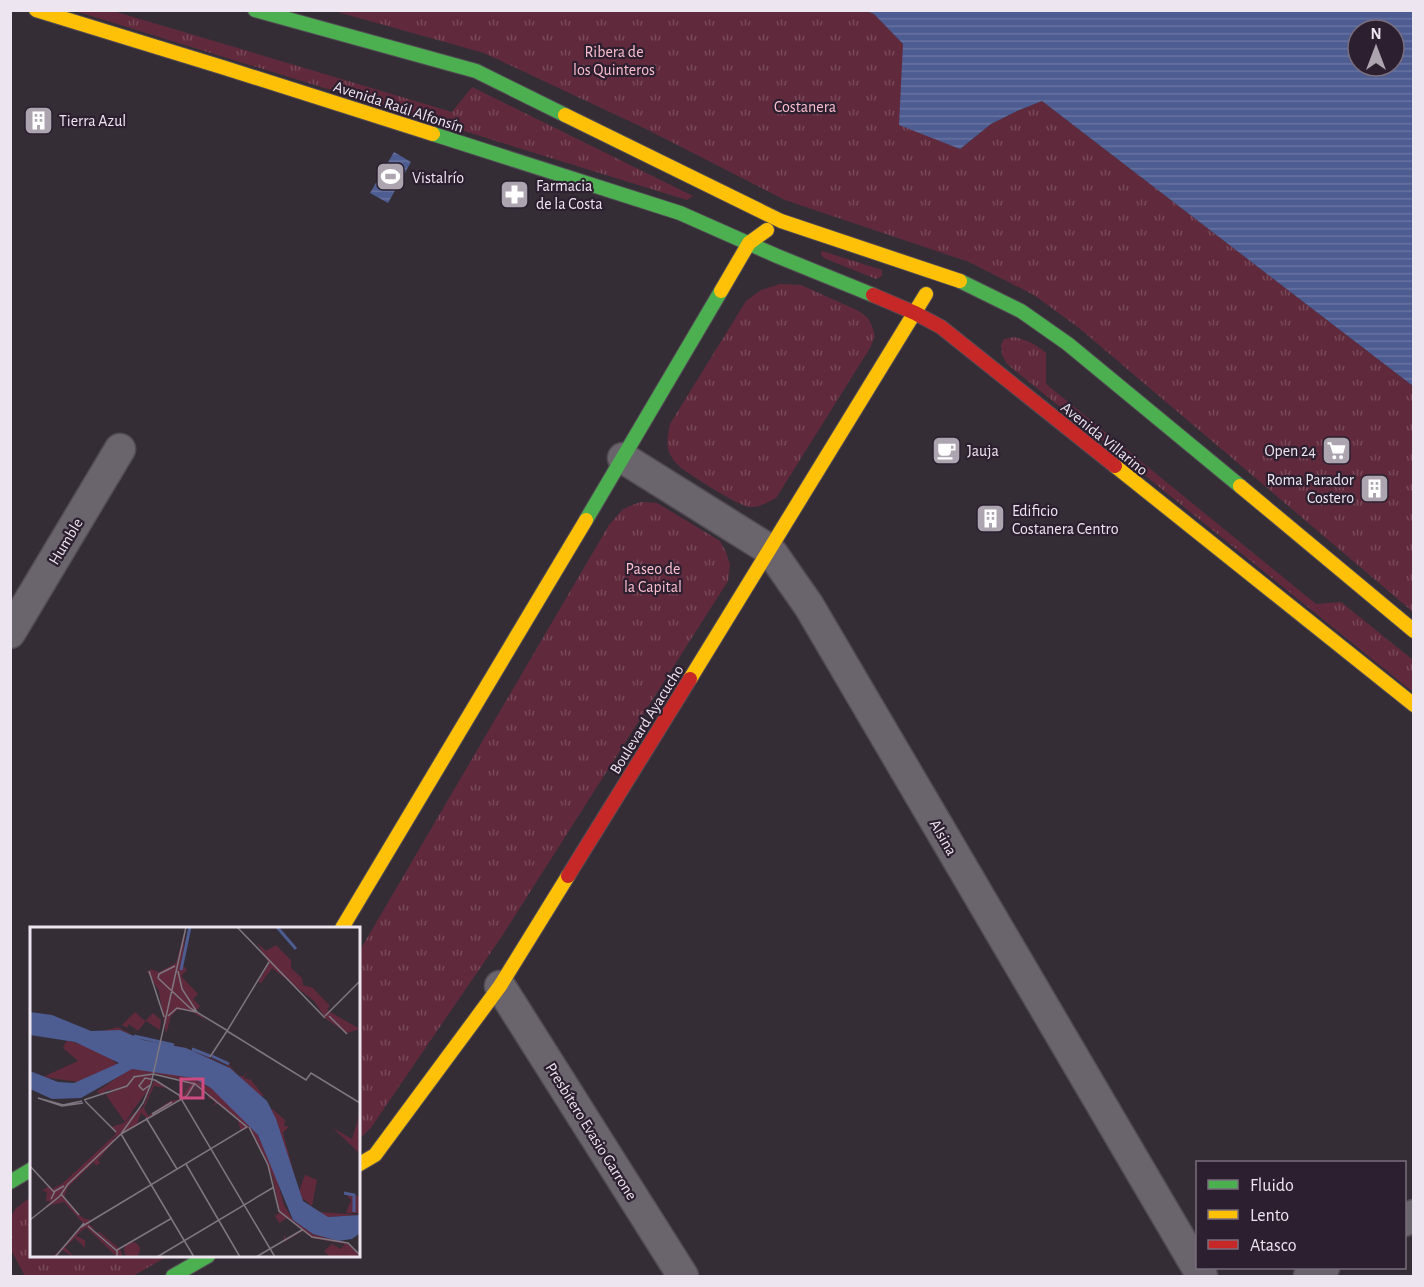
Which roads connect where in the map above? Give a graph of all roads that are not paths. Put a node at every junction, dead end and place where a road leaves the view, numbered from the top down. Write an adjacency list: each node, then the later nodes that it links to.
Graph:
1 (36, 10): 4 (main road, Avenida Raúl Alfonsín)
2 (255, 10): 3 (main road)
3 (781, 221): 4 (main road); 5 (main road)
4 (749, 243): 6 (main road, Avenida Villarino); 8 (main road)
5 (938, 273): 6 (main road, Boulevard Ayacucho); 10 (main road)
6 (915, 313): 9 (main road, Boulevard Ayacucho); 12 (main road, Avenida Villarino)
7 (120, 449): 11 (street, Humble)
8 (623, 458): 9 (street, Alsina); 13 (main road)
9 (770, 550): 14 (main road, Boulevard Ayacucho); 19 (street, Alsina)
10 (1413, 631)
11 (10, 633)
12 (1413, 705)
13 (343, 927)
14 (500, 986): 15 (main road, Boulevard Ayacucho); 21 (street, Presbítero Evasio Garrone)
15 (360, 1164)
16 (30, 1170): 17 (main road)
17 (10, 1182)
18 (206, 1257): 20 (main road)
19 (1196, 1266)
20 (173, 1276)
21 (683, 1276)

